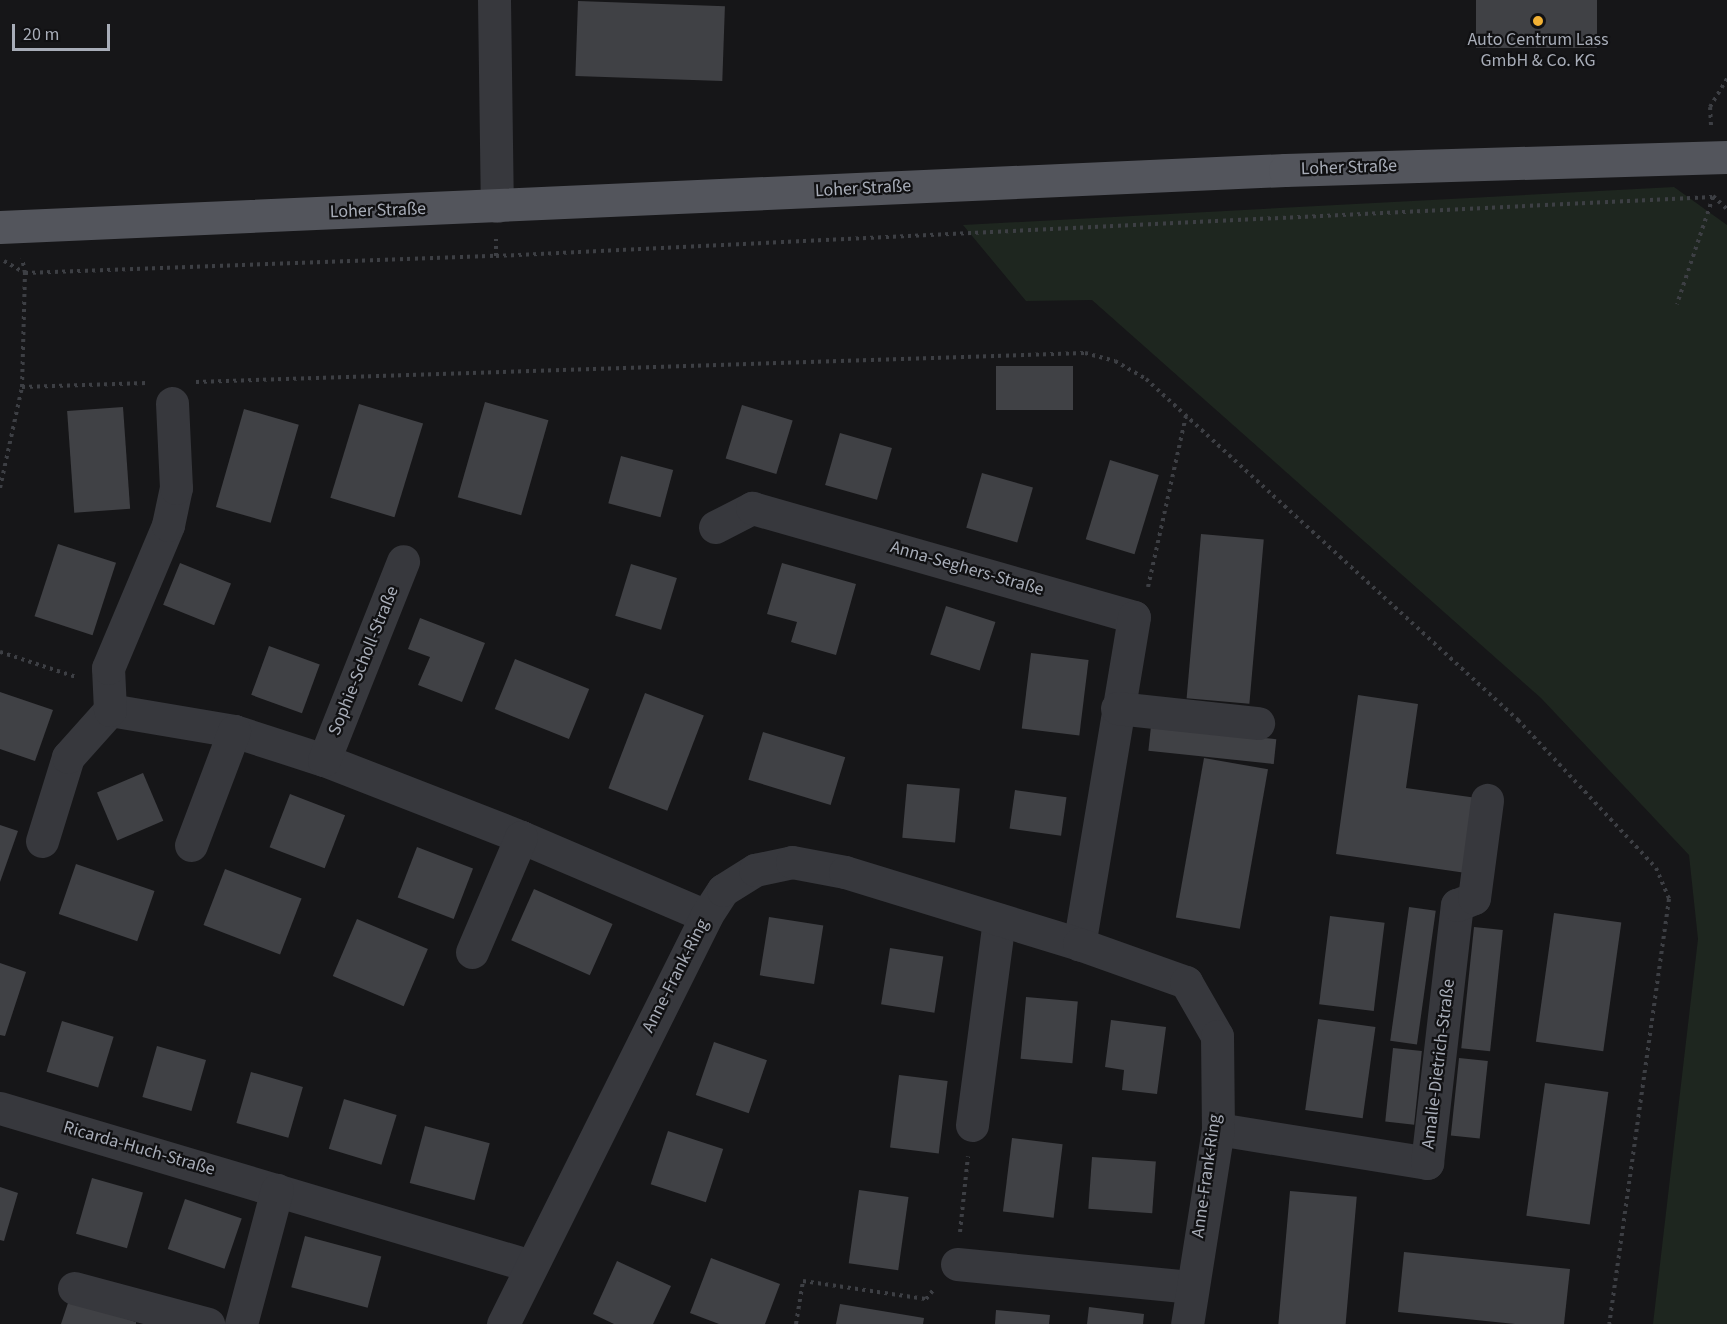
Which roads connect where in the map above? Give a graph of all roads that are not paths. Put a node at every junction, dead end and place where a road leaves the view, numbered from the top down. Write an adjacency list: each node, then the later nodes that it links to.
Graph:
1 (494, 0): 3 (street)
2 (1720, 157): 3 (main road, Loher Straße)
3 (497, 206): 4 (main road, Loher Straße)
4 (8, 227)
5 (172, 403): 9 (street)
6 (715, 527): 8 (street, Anna-Seghers-Straße)
7 (403, 561): 12 (street, Sophie-Scholl-Straße)
8 (1117, 708): 10 (street); 19 (street)
9 (110, 710): 11 (street); 15 (street)
10 (1258, 723)
11 (234, 731): 12 (street); 16 (street)
12 (324, 760): 14 (street)
13 (1487, 800): 23 (street, Amalie-Dietrich-Straße)
14 (521, 837): 17 (street); 20 (street)
15 (42, 841)
16 (191, 845)
17 (706, 916): 18 (street, Anne-Frank-Ring); 26 (street, Anne-Frank-Ring)
18 (999, 920): 19 (street, Anne-Frank-Ring); 22 (street)
19 (1079, 944): 23 (street, Anne-Frank-Ring)
20 (472, 952)
21 (0, 1108): 24 (street, Ricarda-Huch-Straße)
22 (972, 1125)
23 (1218, 1130): 28 (street, Anne-Frank-Ring)
24 (277, 1190): 26 (street, Ricarda-Huch-Straße); 30 (street)
25 (957, 1264): 28 (street)
26 (531, 1266): 31 (street, Anne-Frank-Ring)
27 (74, 1287): 29 (street)
28 (1190, 1287): 32 (street, Anne-Frank-Ring)
29 (208, 1324)
30 (241, 1324)
31 (503, 1324)
32 (1187, 1324)

